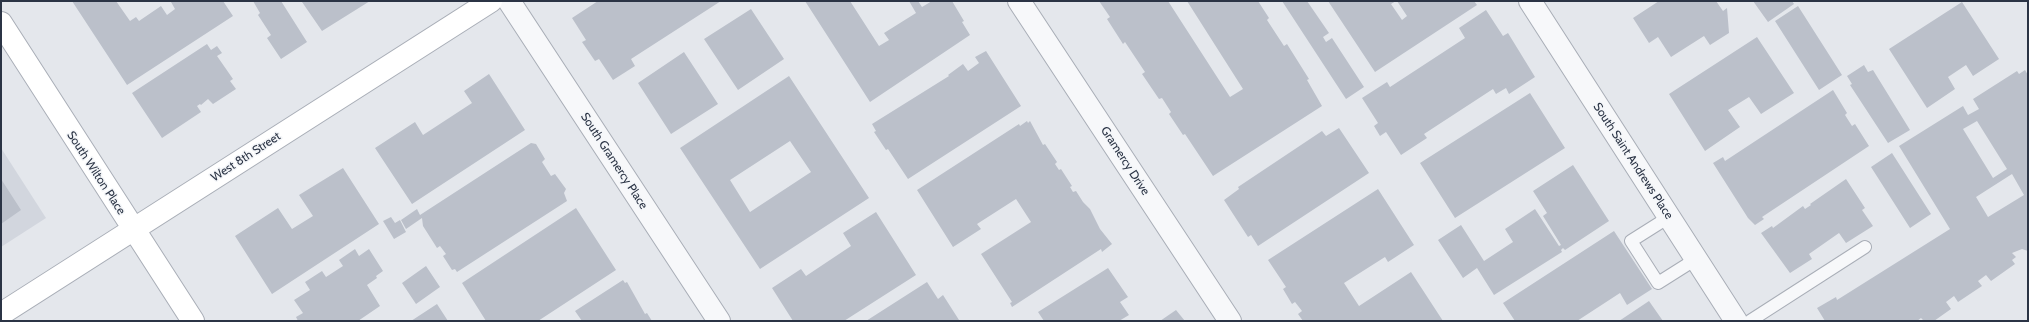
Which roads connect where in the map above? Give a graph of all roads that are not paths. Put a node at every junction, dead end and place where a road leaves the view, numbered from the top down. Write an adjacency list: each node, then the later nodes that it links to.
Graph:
1 (491, 1): 7 (main road, West 8th Street)
2 (509, 1): 12 (street, South Gramercy Place)
3 (1019, 1): 13 (street, Gramercy Drive)
4 (1530, 1): 6 (street, South Saint Andrews Place)
5 (1, 23): 7 (main road, South Wilton Place)
6 (1669, 217): 9 (street, South Saint Andrews Place); 9 (lane)
7 (133, 229): 10 (main road, West 8th Street); 11 (main road, South Wilton Place)
8 (1865, 247): 15 (lane)
9 (1696, 259): 14 (street, South Saint Andrews Place)
10 (1, 314)
11 (193, 321)
12 (719, 321)
13 (1230, 321)
14 (1736, 321)
15 (1750, 321)

